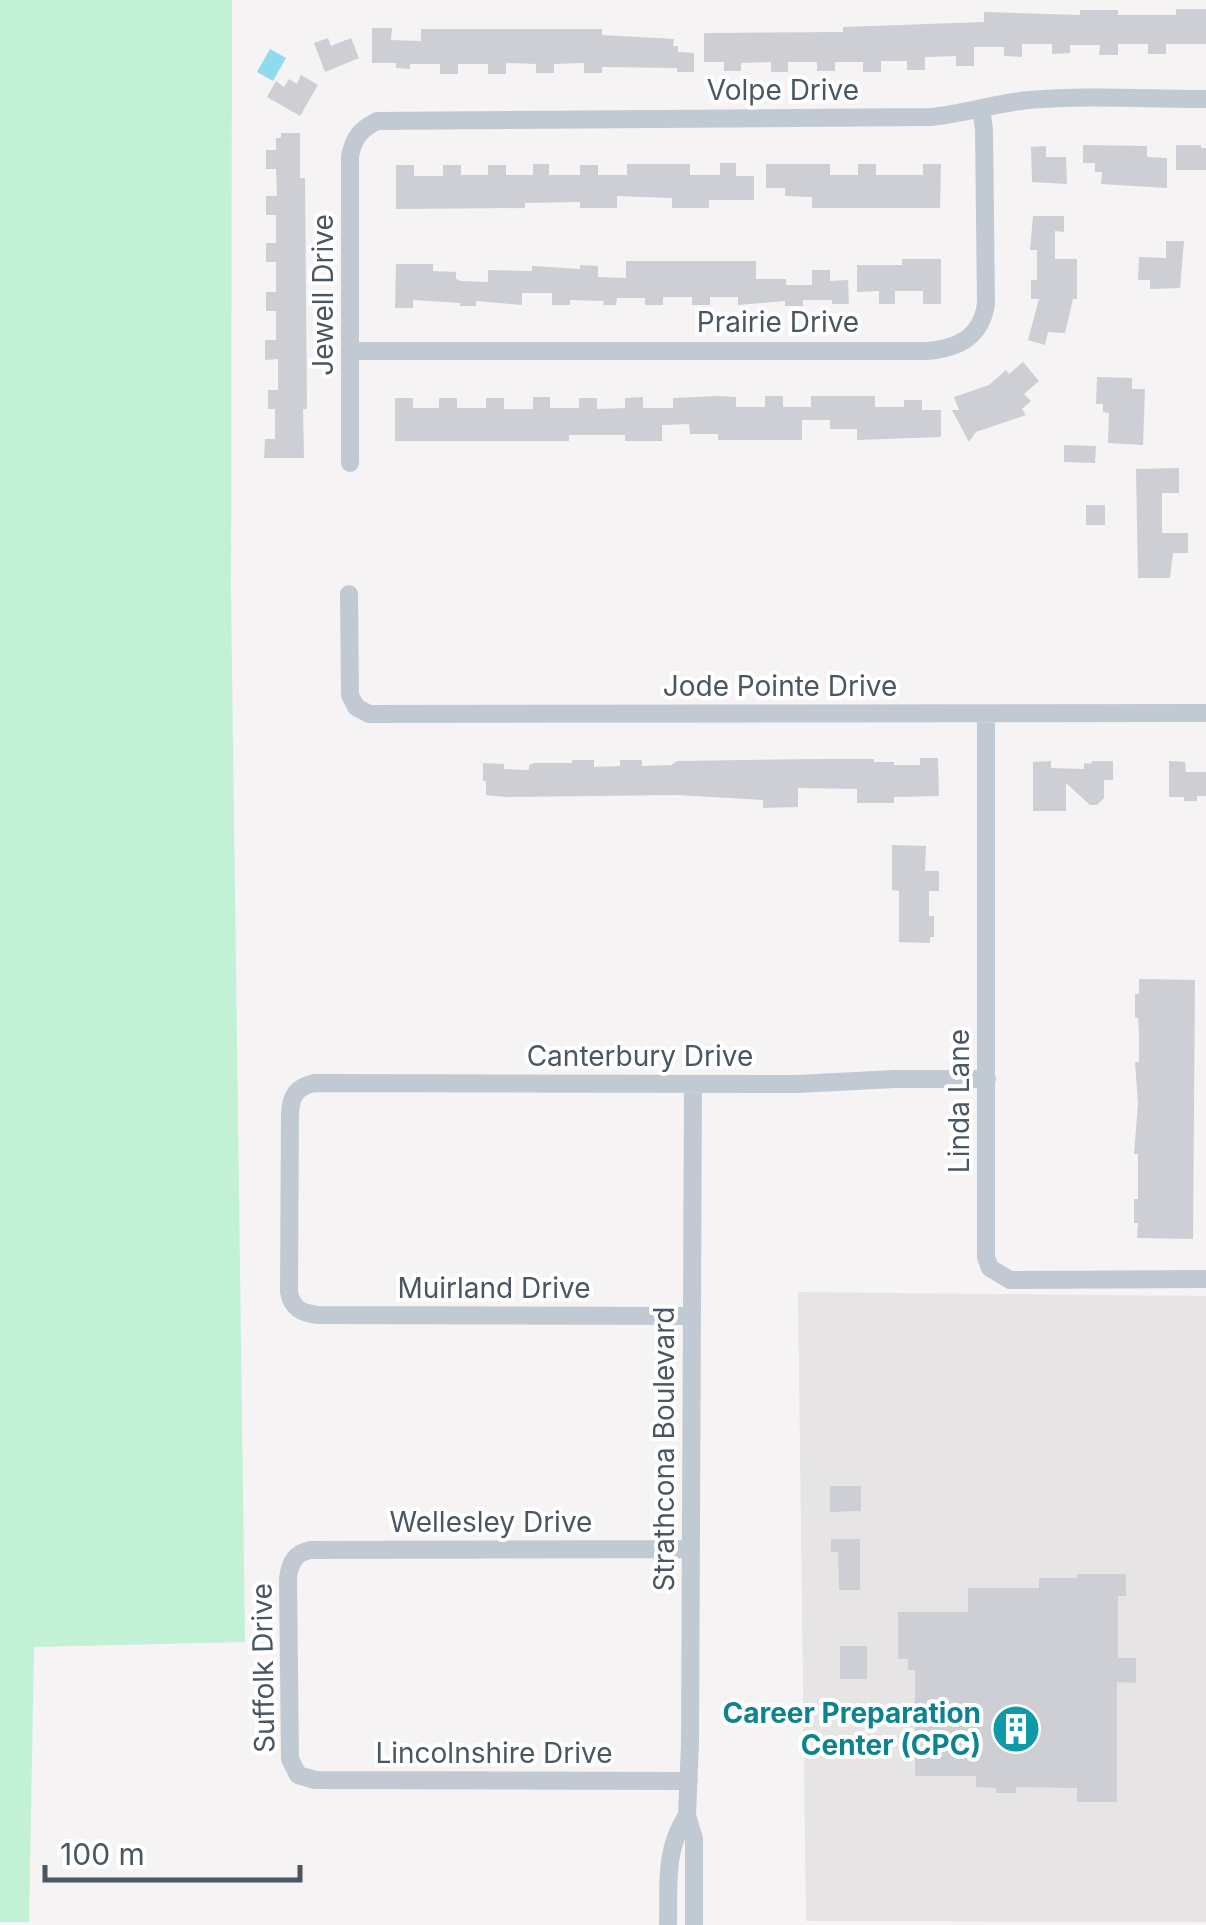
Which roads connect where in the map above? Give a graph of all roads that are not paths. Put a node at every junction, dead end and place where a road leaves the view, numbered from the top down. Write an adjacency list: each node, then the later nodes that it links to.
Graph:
1 (1206, 99): 2 (street, Volpe Drive)
2 (981, 110): 3 (street, Volpe Drive); 4 (street, Prairie Drive)
3 (361, 129): 4 (street, Jewell Drive)
4 (350, 351): 5 (street, Jewell Drive)
5 (350, 463)
6 (350, 594): 8 (street, Jode Pointe Drive)
7 (1206, 713): 8 (street, Jode Pointe Drive)
8 (986, 714): 9 (street, Linda Lane)
9 (987, 1079): 10 (street, Canterbury Drive); 11 (street, Linda Lane)
10 (693, 1084): 12 (street, Canterbury Drive); 13 (street, Strathcona Boulevard)
11 (1206, 1279)
12 (297, 1310): 13 (street, Muirland Drive)
13 (692, 1316): 14 (street, Strathcona Boulevard)
14 (691, 1549): 15 (street, Wellesley Drive); 17 (street, Strathcona Boulevard)
15 (293, 1559): 16 (street, Suffolk Drive)
16 (298, 1775): 17 (street, Lincolnshire Drive)
17 (690, 1781): 18 (street, Strathcona Boulevard)
18 (687, 1814): 19 (street, Strathcona Boulevard); 20 (street, Strathcona Boulevard)
19 (668, 1883): 20 (street); 21 (street, Strathcona Boulevard)
20 (694, 1884): 22 (street, Strathcona Boulevard)
21 (668, 1925)
22 (694, 1925)

